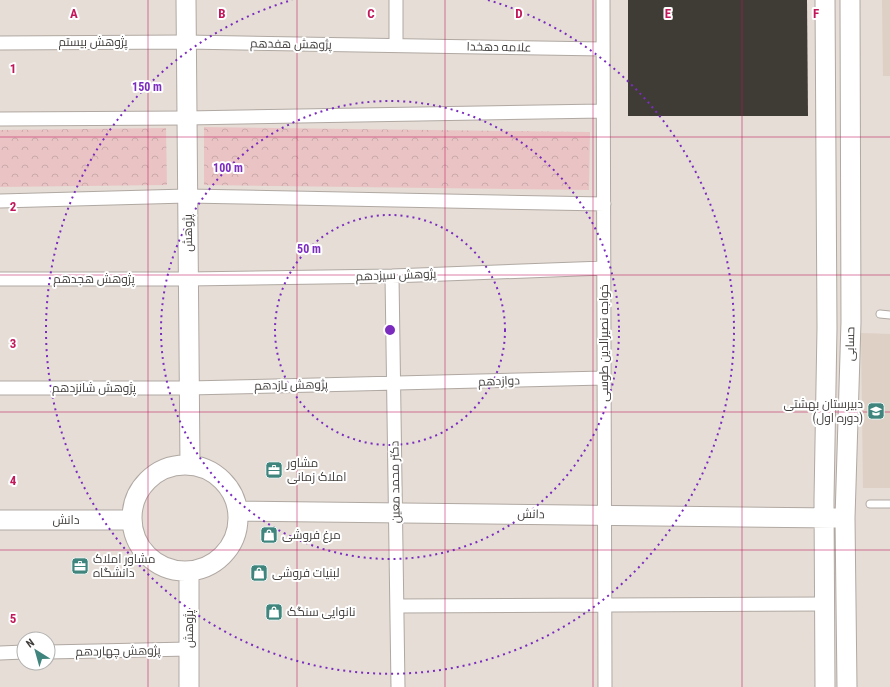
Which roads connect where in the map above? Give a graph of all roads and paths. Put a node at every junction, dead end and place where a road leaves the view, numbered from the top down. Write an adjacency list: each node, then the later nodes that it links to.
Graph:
1 (186, 0): 6 (street, پژوهش)
2 (396, 0): 8 (street)
3 (603, 0): 9 (street, خواجه نصیرالدین طوسی)
4 (825, 0): 32 (street, حسابی)
5 (850, 0): 33 (street, حسابی)
6 (186, 42): 7 (street, پژوهش بیستم); 8 (street, پژوهش هفدهم); 11 (street, پژوهش)
7 (0, 43)
8 (396, 45): 9 (street, علامه دهخدا)
9 (603, 49): 10 (street, خواجه نصیرالدین طوسی)
10 (603, 111): 11 (street); 15 (street, خواجه نصیرالدین طوسی)
11 (187, 118): 12 (street); 13 (street, پژوهش)
12 (0, 119)
13 (187, 196): 14 (street); 15 (street); 19 (street, پژوهش)
14 (0, 201)
15 (604, 204): 16 (street, خواجه نصیرالدین طوسی)
16 (604, 268): 17 (street, پژوهش سیزدهم); 22 (street, خواجه نصیرالدین طوسی)
17 (392, 276): 19 (street, پژوهش سیزدهم); 23 (street, دکتر محمد معین)
18 (0, 279): 19 (street, پژوهش هجدهم)
19 (188, 279): 25 (street, پژوهش)
20 (880, 314): 21 (lane)
21 (890, 315)
22 (604, 378): 23 (street, دوازدهم); 31 (street, خواجه نصیرالدین طوسی)
23 (394, 383): 25 (street, پژوهش یازدهم); 30 (street, دکتر محمد معین)
24 (0, 388): 25 (street, پژوهش شانزدهم)
25 (189, 388): 26 (street, پژوهش)
26 (190, 465): 29 (street); 35 (street)
27 (870, 504): 28 (lane)
28 (890, 504)
29 (238, 511): 30 (street, دانش); 36 (street)
30 (395, 513): 31 (street, دانش); 39 (street, دکتر محمد معین)
31 (604, 515): 32 (street, دانش); 37 (street, خواجه نصیرالدین طوسی)
32 (824, 518): 33 (street, دانش); 38 (street, حسابی)
33 (845, 518): 48 (street, حسابی)
34 (0, 520): 35 (street, دانش)
35 (132, 520): 36 (street)
36 (189, 572): 40 (street, پژوهش)
37 (604, 604): 38 (street); 39 (street); 46 (street, خواجه نصیرالدین طوسی)
38 (824, 604): 47 (street, حسابی)
39 (397, 606): 45 (street, دکتر محمد معین)
40 (189, 649): 42 (street, پژوهش چهاردهم); 44 (street, پژوهش)
41 (16, 652): 43 (street)
42 (56, 652)
43 (0, 653)
44 (189, 687)
45 (398, 687)
46 (604, 687)
47 (825, 687)
48 (847, 687)

